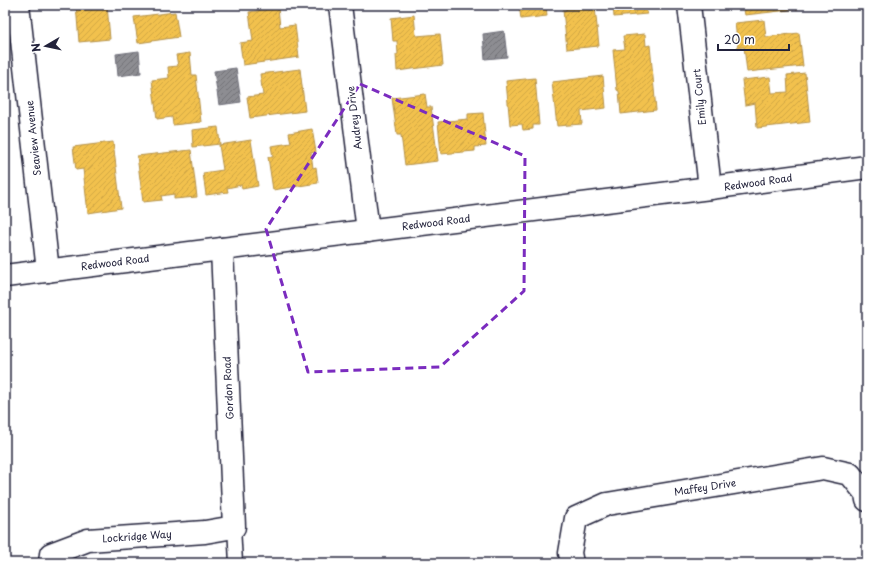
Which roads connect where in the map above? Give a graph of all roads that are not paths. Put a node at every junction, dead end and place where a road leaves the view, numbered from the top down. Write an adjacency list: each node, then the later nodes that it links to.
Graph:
1 (18, 5): 8 (street, Seaview Avenue)
2 (340, 5): 6 (street, Audrey Drive)
3 (689, 5): 5 (street, Emily Court)
4 (867, 167): 5 (street, Redwood Road)
5 (710, 188): 6 (street, Redwood Road)
6 (368, 231): 7 (street, Redwood Road)
7 (222, 249): 8 (street, Redwood Road); 11 (street, Gordon Road)
8 (48, 271): 9 (street, Redwood Road)
9 (5, 276)
10 (867, 500): 14 (street, Maffey Drive)
11 (234, 527): 12 (street, Lockridge Way); 13 (lane)
12 (50, 563)
13 (236, 563)
14 (572, 563)

